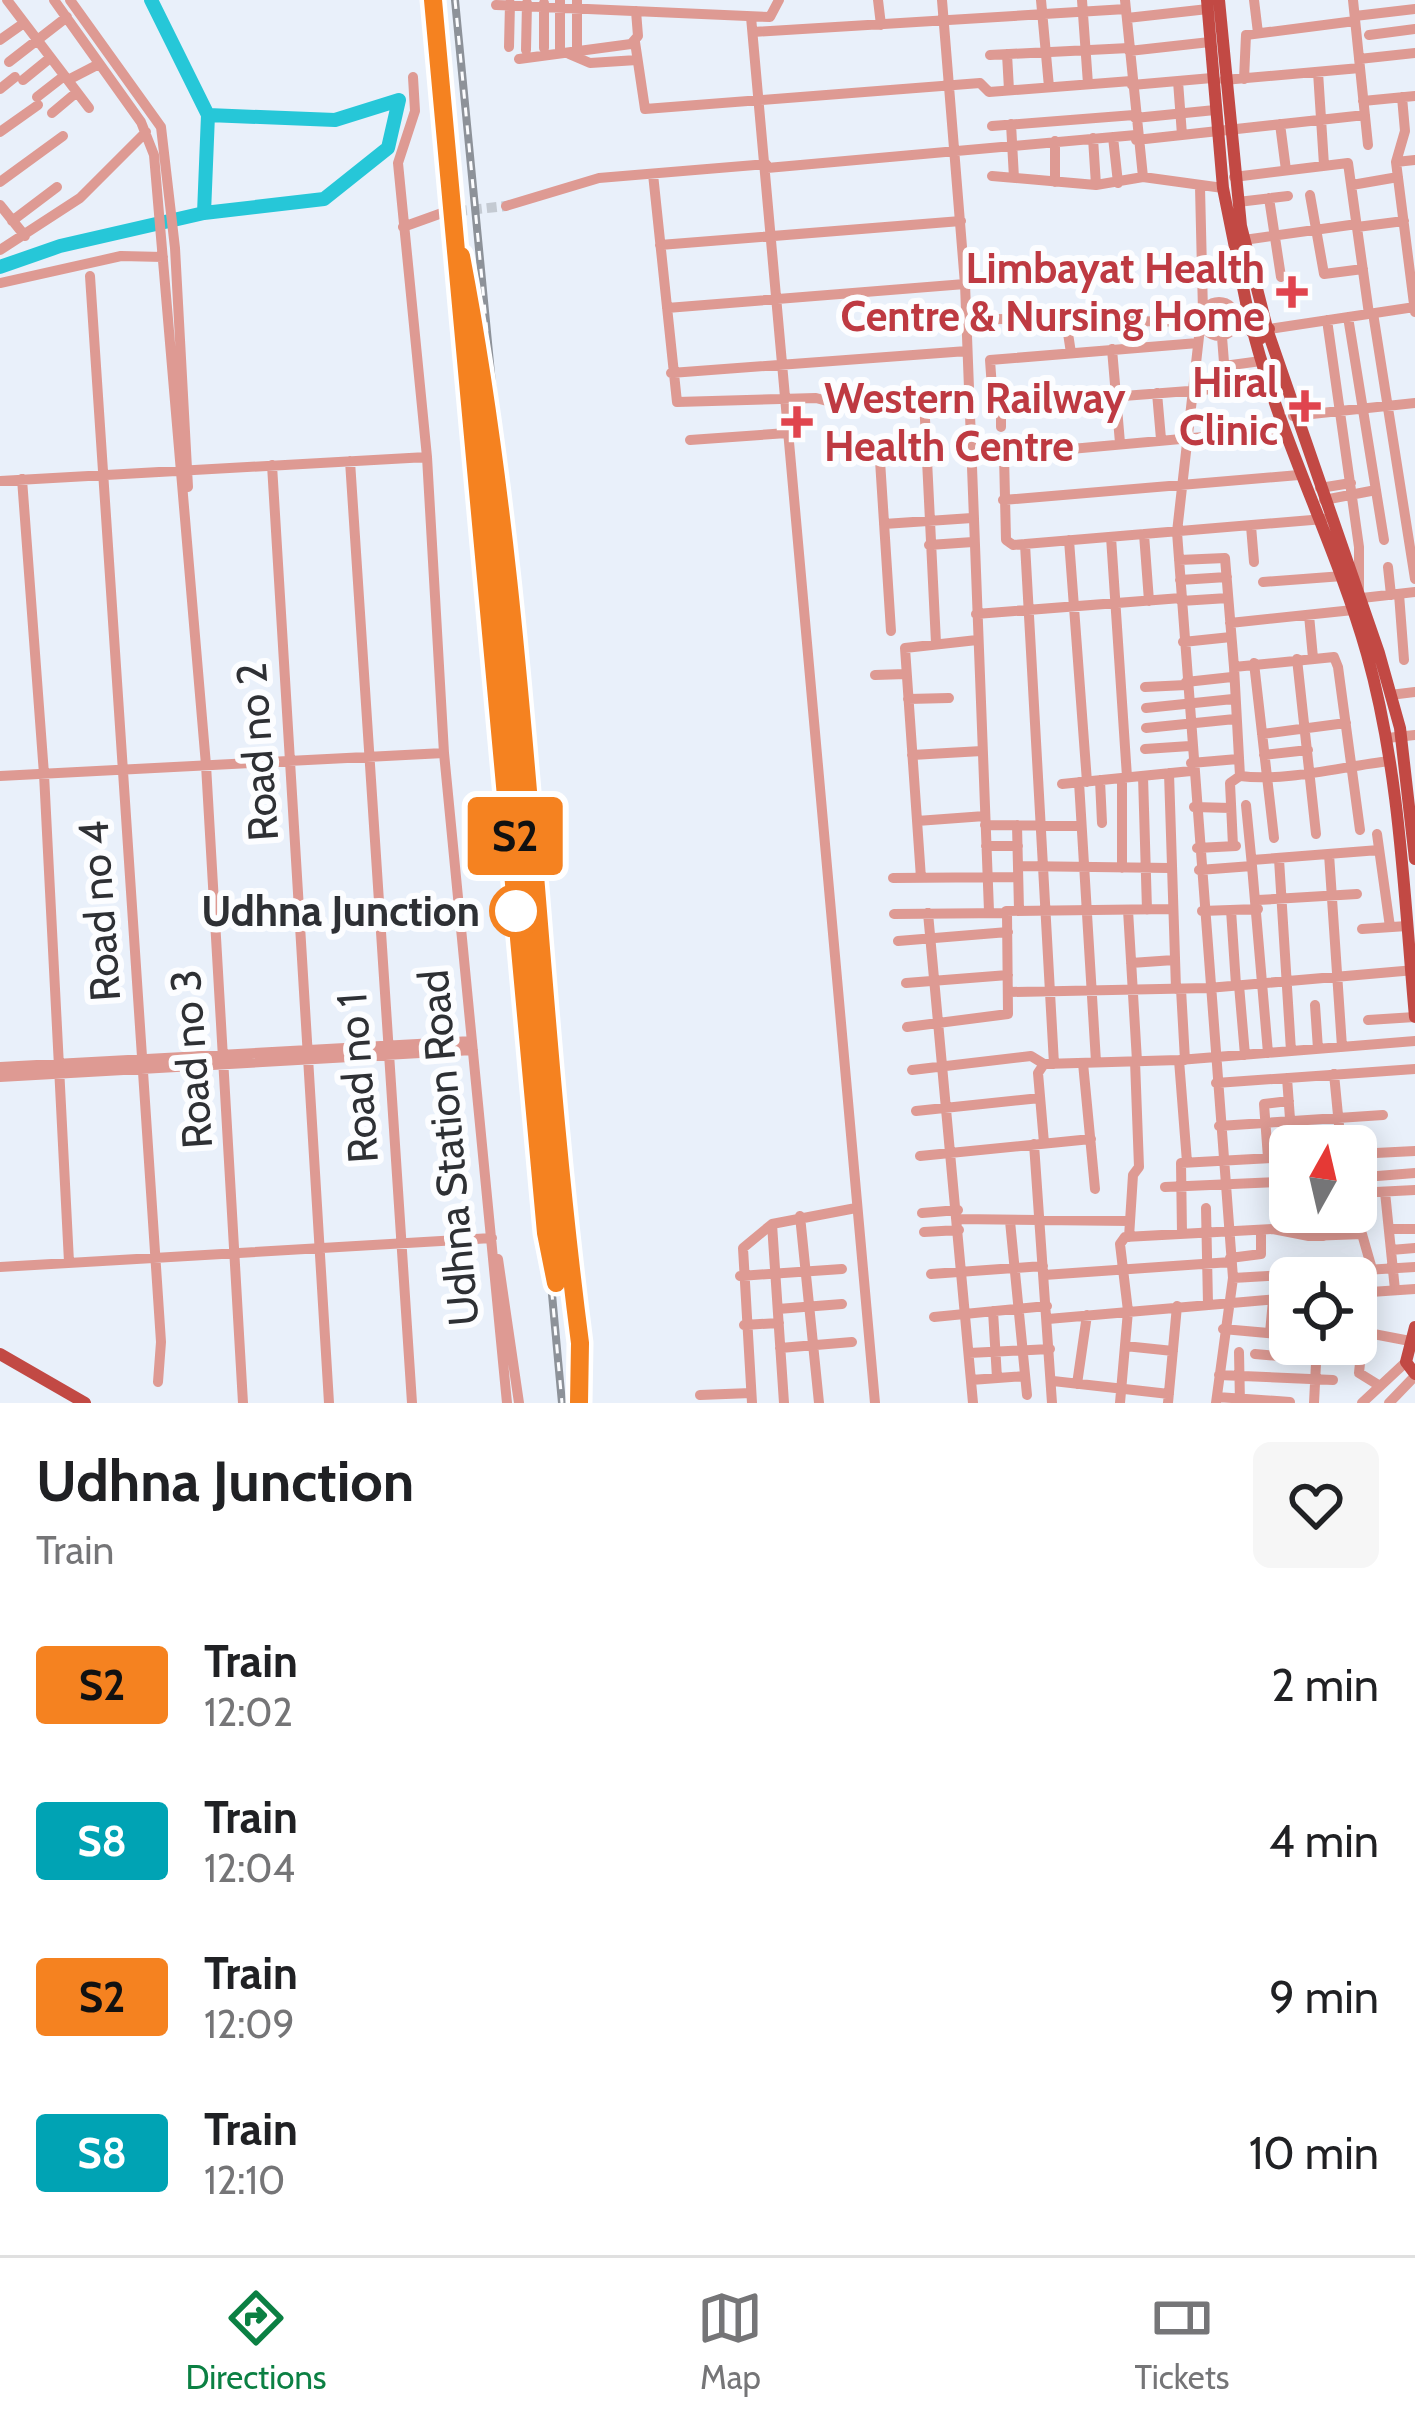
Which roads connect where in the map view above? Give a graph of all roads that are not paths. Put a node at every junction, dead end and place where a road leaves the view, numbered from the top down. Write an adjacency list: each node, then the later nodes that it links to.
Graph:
1 (54, 0): 25 (street)
2 (70, 0): 91 (street)
3 (779, 0): 24 (street)
4 (878, 0): 29 (street)
5 (942, 0): 27 (street)
6 (1041, 0): 23 (street)
7 (1254, 0): 32 (street)
8 (1353, 0): 26 (street)
9 (510, 3): 10 (street); 16 (street); 38 (street)
10 (527, 3): 13 (street); 42 (street)
11 (1211, 3): 21 (street); 37 (main road); 55 (main road)
12 (9, 4): 28 (street)
13 (544, 4): 14 (street); 39 (street)
14 (560, 4): 15 (street); 42 (street)
15 (577, 4): 17 (street); 42 (street)
16 (496, 5)
17 (593, 5): 18 (street)
18 (609, 5): 20 (street)
19 (1082, 6): 21 (street); 23 (street); 41 (street)
20 (635, 7): 24 (street); 36 (street)
21 (1126, 9): 40 (street)
22 (1415, 9): 26 (street)
23 (1042, 15): 27 (street); 43 (street)
24 (751, 16): 31 (street)
25 (68, 17): 35 (street); 51 (street)
26 (1355, 19): 32 (street); 50 (street)
27 (944, 21): 29 (street); 60 (street)
28 (24, 22): 34 (street); 35 (street)
29 (881, 25): 31 (street)
30 (1415, 29): 33 (street)
31 (753, 32): 66 (street)
32 (1258, 33): 56 (street)
33 (1369, 35)
34 (0, 40)
35 (38, 41): 47 (street); 49 (street)
36 (635, 42): 42 (street); 48 (street)
37 (1210, 42): 40 (street); 55 (main road)
38 (509, 47)
39 (544, 48)
40 (1129, 49): 41 (street); 58 (street)
41 (1086, 50): 43 (street); 59 (street)
42 (567, 52): 48 (street)
43 (1045, 52): 45 (street); 61 (street)
44 (1415, 53): 50 (street)
45 (1007, 54): 46 (street); 63 (street)
46 (990, 55)
47 (50, 58): 54 (street); 62 (street)
48 (637, 60): 66 (street)
49 (9, 62)
50 (1359, 63): 52 (street); 67 (street)
51 (99, 64): 54 (street); 80 (street)
52 (1318, 72): 56 (street); 74 (street)
53 (413, 76): 121 (street, Udhna Station Road)
54 (66, 78): 64 (street); 79 (street)
55 (1219, 79): 56 (street); 57 (street); 69 (main road); 78 (main road)
56 (1244, 79)
57 (1178, 81): 58 (street); 71 (street)
58 (1132, 83): 59 (street); 73 (street)
59 (1088, 84): 61 (street)
60 (950, 86): 63 (street); 66 (street); 90 (street)
61 (1049, 87): 63 (street)
62 (0, 89)
63 (1009, 90)
64 (77, 92): 68 (street); 70 (street)
65 (1408, 97): 67 (street); 86 (street)
66 (758, 101): 95 (street)
67 (1364, 101): 72 (street)
68 (88, 108)
69 (1215, 110): 71 (street); 78 (main road)
70 (52, 113)
71 (1181, 113): 73 (street); 81 (street)
72 (1365, 115): 74 (street); 89 (street)
73 (1134, 117): 75 (street); 84 (street)
74 (1322, 119): 76 (street); 94 (street)
75 (1011, 124): 77 (street); 88 (street)
76 (1280, 124): 78 (street); 96 (street)
77 (992, 126)
78 (1224, 131): 81 (street); 99 (main road); 111 (main road)
79 (0, 132)
80 (146, 132): 91 (street); 125 (street)
81 (1183, 135): 84 (street)
82 (63, 136): 103 (street)
83 (1113, 136): 84 (street); 85 (street); 105 (street)
84 (1136, 137): 100 (street)
85 (1093, 138): 87 (street); 108 (street)
86 (1409, 139): 93 (street)
87 (1054, 141): 88 (street); 104 (street)
88 (1012, 144): 90 (street); 101 (street)
89 (1368, 145)
90 (956, 148): 95 (street); 120 (street)
91 (160, 154): 131 (street, Road no 3)
92 (1415, 160): 93 (street)
93 (1396, 162): 102 (street)
94 (1324, 165): 96 (street); 107 (street)
95 (767, 166): 97 (street); 124 (street)
96 (1286, 170): 99 (street)
97 (653, 174): 116 (street); 128 (street)
98 (992, 176): 101 (street)
99 (1234, 176): 115 (main road)
100 (1143, 177): 105 (street); 110 (street)
101 (1014, 178): 104 (street)
102 (1399, 180): 106 (street); 107 (street); 119 (street)
103 (0, 182)
104 (1054, 182): 108 (street)
105 (1118, 183): 108 (street)
106 (1415, 183)
107 (1352, 184): 122 (street)
108 (1096, 185)
109 (57, 187): 117 (street)
110 (1200, 187): 111 (street); 133 (street)
111 (1223, 188): 152 (main road)
112 (1310, 195): 123 (street)
113 (1288, 196): 114 (street)
114 (1269, 198): 115 (street); 126 (street)
115 (1238, 202): 127 (main road)
116 (506, 206)
117 (4, 213): 125 (street)
118 (442, 213): 121 (street)
119 (1407, 214): 122 (street); 130 (street)
120 (961, 221): 124 (street); 137 (street)
121 (403, 226): 184 (street, Udhna Station Road)
122 (1357, 226): 123 (street); 132 (street)
123 (1315, 230): 126 (street); 132 (street)
124 (772, 235): 128 (street); 138 (street)
125 (25, 236): 129 (street)
126 (1274, 236): 127 (street); 135 (street)
127 (1244, 240): 151 (main road)
128 (660, 245): 140 (street)
129 (0, 250)
130 (1411, 250): 141 (street)
131 (167, 252): 136 (street); 187 (street, Road no 3)
132 (1363, 269): 142 (street)
133 (1202, 270): 139 (street); 144 (street)
134 (90, 275): 188 (street, Road no 4)
135 (1281, 277)
136 (0, 283)
137 (965, 284): 138 (street); 143 (street)
138 (777, 301): 140 (street); 159 (street)
139 (1220, 302): 144 (street); 150 (street)
140 (667, 308): 161 (street)
141 (1415, 308): 142 (street)
142 (1371, 313): 145 (street); 172 (street)
143 (966, 317): 149 (street); 156 (street)
144 (1199, 317): 147 (street); 153 (street); 154 (street)
145 (1348, 317): 148 (street); 173 (street)
146 (994, 319): 147 (street)
147 (1066, 320): 157 (street)
148 (1327, 320): 151 (street); 174 (street)
149 (846, 327)
150 (1234, 328): 152 (street); 153 (street)
151 (1268, 328): 152 (main road); 175 (main road)
152 (1252, 332): 158 (main road)
153 (1222, 337): 160 (street)
154 (1198, 343): 155 (street); 164 (street)
155 (1112, 350): 157 (street); 166 (street)
156 (968, 351): 159 (street); 167 (street)
157 (1071, 353): 171 (street)
158 (1261, 361): 160 (street); 162 (main road)
159 (782, 366): 161 (street); 168 (street)
160 (1224, 366): 163 (street)
161 (671, 373): 168 (street)
162 (1268, 385): 163 (street); 177 (main road)
163 (1226, 388): 164 (street)
164 (1193, 390): 165 (street); 179 (street)
165 (1157, 393): 166 (street); 180 (street)
166 (1115, 397): 171 (street); 182 (street)
167 (967, 398): 169 (street); 191 (street)
168 (784, 399): 169 (street); 178 (street)
169 (925, 399): 201 (street)
170 (1415, 403): 172 (street)
171 (1003, 406): 176 (street)
172 (1388, 406): 173 (street); 204 (street)
173 (1362, 408): 174 (street); 196 (street)
174 (1341, 410): 175 (street); 195 (street)
175 (1293, 416): 197 (main road)
176 (1001, 427)
177 (1281, 430): 179 (street); 189 (main road)
178 (787, 433): 181 (street); 422 (street)
179 (1188, 436): 180 (street); 194 (street)
180 (1161, 439): 182 (street)
181 (690, 440)
182 (1120, 443): 190 (street)
183 (879, 445): 202 (street)
184 (427, 457): 185 (street); 266 (street, Udhna Station Road)
185 (350, 461): 186 (street); 269 (street, Road no 1)
186 (272, 465): 187 (street); 271 (street, Road no 2)
187 (186, 470): 188 (street); 274 (street, Road no 3)
188 (103, 475): 192 (street); 276 (street, Road no 4)
189 (1299, 475): 194 (street); 200 (main road)
190 (1001, 476): 191 (street); 198 (street)
191 (970, 477): 199 (street)
192 (22, 479): 193 (street); 279 (street)
193 (0, 481)
194 (1182, 485): 198 (street); 205 (street)
195 (1351, 489): 196 (street); 197 (street); 224 (street)
196 (1376, 490): 209 (street)
197 (1322, 494): 200 (main road)
198 (1003, 500): 211 (street)
199 (972, 518): 201 (street); 210 (street)
200 (1325, 519): 203 (street); 217 (main road); 224 (main road)
201 (927, 521): 202 (street); 212 (street)
202 (884, 524): 233 (street)
203 (1251, 526): 205 (street); 214 (street)
204 (1411, 528): 216 (street)
205 (1177, 532): 206 (street); 213 (street)
206 (1144, 534): 207 (street); 226 (street)
207 (1111, 537): 208 (street); 227 (street)
208 (1069, 540): 211 (street); 228 (street)
209 (1384, 540)
210 (974, 542): 212 (street); 230 (street)
211 (1024, 544): 229 (street)
212 (929, 545): 237 (street)
213 (1179, 560): 218 (street); 219 (street)
214 (1254, 562)
215 (1388, 567): 222 (street)
216 (1414, 571)
217 (1343, 576): 220 (street); 224 (main road)
218 (1227, 577): 219 (street); 223 (street)
219 (1180, 580): 225 (street)
220 (1263, 582)
221 (1415, 592): 222 (street)
222 (1395, 594): 224 (street); 240 (street)
223 (1228, 598): 225 (street); 232 (street)
224 (1358, 599): 231 (street); 241 (main road)
225 (1181, 600): 226 (street); 236 (street)
226 (1149, 601): 227 (street)
227 (1116, 605): 228 (street); 284 (street)
228 (1074, 607): 229 (street); 286 (street)
229 (1029, 610): 230 (street); 296 (street)
230 (976, 614): 235 (street)
231 (1309, 614): 232 (street); 238 (street)
232 (1230, 622): 234 (street)
233 (891, 632)
234 (1232, 637): 236 (street); 243 (street)
235 (977, 640): 237 (street); 265 (street)
236 (1184, 642): 246 (street)
237 (936, 643): 244 (street)
238 (1313, 658): 239 (street); 256 (street)
239 (1297, 659): 242 (street); 259 (street)
240 (1410, 660): 241 (street)
241 (1375, 663): 249 (main road); 261 (main road)
242 (1254, 664): 243 (street); 260 (street)
243 (1233, 672): 246 (street); 252 (street)
244 (906, 674): 245 (street); 251 (street)
245 (874, 675)
246 (1186, 684): 247 (street); 253 (street)
247 (1145, 687)
248 (1415, 692): 249 (street)
249 (1390, 695): 261 (main road)
250 (949, 698): 251 (street)
251 (908, 699): 267 (street)
252 (1233, 699): 253 (street); 255 (street)
253 (1187, 703): 254 (street); 257 (street)
254 (1146, 708)
255 (1235, 719): 257 (street); 270 (street)
256 (1346, 723): 259 (street); 273 (street)
257 (1188, 725): 258 (street); 262 (street)
258 (1146, 728)
259 (1305, 728): 260 (street); 264 (street)
260 (1262, 734): 268 (street)
261 (1401, 736): 272 (main road); 285 (main road)
262 (1190, 746): 263 (street); 275 (street)
263 (1145, 749)
264 (1308, 750): 268 (street); 277 (street)
265 (982, 751): 267 (street); 293 (street)
266 (444, 753): 269 (street); 366 (street, Udhna Station Road)
267 (912, 755): 292 (street)
268 (1264, 755): 280 (street)
269 (369, 757): 271 (street); 369 (street, Road no 1)
270 (1238, 760): 275 (street); 283 (street)
271 (290, 761): 274 (street); 372 (street, Road no 2)
272 (1390, 761): 273 (street); 337 (main road)
273 (1352, 765): 277 (street); 298 (street)
274 (206, 766): 276 (street); 375 (street, Road no 3)
275 (1191, 767): 278 (street); 289 (street)
276 (122, 770): 279 (street); 378 (street, Road no 4)
277 (1310, 770): 280 (street); 299 (street)
278 (1169, 773): 282 (street); 316 (street)
279 (44, 774): 281 (street); 383 (street)
280 (1267, 775): 283 (street); 301 (street)
281 (0, 776)
282 (1143, 776): 284 (street); 315 (street)
283 (1240, 776): 290 (street)
284 (1125, 778): 286 (street); 314 (street)
285 (1411, 778): 291 (main road)
286 (1088, 782): 287 (street); 294 (street); 297 (street)
287 (1062, 784)
288 (1246, 805): 302 (street)
289 (1194, 807): 290 (street); 306 (street)
290 (1231, 808): 305 (street)
291 (1413, 817): 309 (main road)
292 (916, 820): 293 (street); 320 (street)
293 (985, 820): 295 (street); 303 (street)
294 (1102, 824)
295 (1017, 825): 296 (street); 304 (street)
296 (1041, 826): 297 (street); 312 (street)
297 (1080, 826): 313 (street)
298 (1360, 830)
299 (1316, 834)
300 (1377, 834): 307 (street)
301 (1274, 838)
302 (1249, 845): 305 (street); 311 (street)
303 (986, 846): 304 (street); 321 (street)
304 (1018, 846): 318 (street)
305 (1233, 846): 306 (street)
306 (1197, 848): 317 (street)
307 (1379, 850): 308 (street); 338 (street)
308 (1329, 854): 310 (street); 323 (street)
309 (1415, 857)
310 (1279, 859): 311 (street); 324 (street)
311 (1252, 863): 317 (street); 325 (street)
312 (1042, 867): 313 (street); 318 (street); 326 (street)
313 (1081, 867): 314 (street); 327 (street)
314 (1122, 868): 315 (street)
315 (1145, 868): 316 (street); 329 (street)
316 (1170, 868): 330 (street)
317 (1199, 870): 334 (street)
318 (1018, 872): 321 (street); 333 (street)
319 (893, 878): 320 (street)
320 (921, 878): 321 (street)
321 (987, 878): 332 (street)
322 (1358, 894): 323 (street)
323 (1332, 896): 324 (street); 347 (street)
324 (1282, 899): 325 (street); 349 (street)
325 (1258, 904): 331 (street); 351 (street)
326 (1043, 910): 327 (street); 333 (street); 358 (street)
327 (1084, 910): 328 (street); 355 (street)
328 (1128, 910): 329 (street); 344 (street)
329 (1147, 910): 330 (street)
330 (1171, 910): 343 (street)
331 (1231, 910): 334 (street); 352 (street)
332 (989, 911): 333 (street); 335 (street)
333 (1012, 911): 340 (street)
334 (1202, 911): 353 (street)
335 (928, 913): 336 (street); 341 (street)
336 (894, 914)
337 (1407, 926): 338 (street); 345 (main road)
338 (1390, 927): 339 (street)
339 (1362, 929)
340 (1008, 932): 341 (street); 346 (street)
341 (931, 939): 342 (street); 348 (street)
342 (898, 941)
343 (1174, 960): 344 (street); 354 (street)
344 (1131, 963): 356 (street)
345 (1413, 970): 347 (street); 359 (main road)
346 (1008, 975): 348 (street); 357 (street)
347 (1338, 976): 349 (street); 367 (street)
348 (935, 980): 350 (street); 363 (street)
349 (1288, 981): 351 (street); 370 (street)
350 (906, 983)
351 (1262, 983): 352 (street); 371 (street)
352 (1238, 985): 353 (street); 373 (street)
353 (1208, 988): 354 (street); 374 (street)
354 (1178, 989): 356 (street); 376 (street)
355 (1091, 991): 356 (street); 358 (street); 379 (street)
356 (1132, 991): 377 (street)
357 (1010, 992): 358 (street); 363 (street)
358 (1049, 992): 380 (street)
359 (1414, 1000): 361 (main road)
360 (1316, 1005): 368 (street)
361 (1415, 1017): 362 (street)
362 (1368, 1020)
363 (939, 1023): 364 (street); 382 (street)
364 (908, 1028)
365 (1415, 1041): 367 (street)
366 (472, 1045): 369 (street); 443 (street, Udhna Station Road)
367 (1342, 1047): 368 (street)
368 (1318, 1049): 370 (street)
369 (388, 1051): 372 (street); 444 (street, Road no 1)
370 (1292, 1051): 371 (street)
371 (1268, 1053): 373 (street)
372 (311, 1055): 375 (street); 447 (street, Road no 2)
373 (1245, 1055): 374 (street)
374 (1214, 1058): 376 (street); 389 (street)
375 (224, 1059): 378 (street); 448 (street, Road no 3)
376 (1182, 1060): 377 (street); 410 (street)
377 (1136, 1061): 379 (street); 429 (street)
378 (143, 1063): 383 (street); 450 (street, Road no 4)
379 (1090, 1063): 380 (street); 402 (street)
380 (1049, 1064): 382 (street); 390 (street)
381 (0, 1066): 383 (street)
382 (944, 1066): 385 (street); 392 (street)
383 (60, 1068): 387 (street); 452 (street)
384 (1415, 1069): 386 (street)
385 (912, 1070)
386 (1334, 1074): 388 (street); 395 (street)
387 (0, 1077)
388 (1287, 1078): 389 (street); 391 (street)
389 (1216, 1083): 400 (street)
390 (1040, 1098): 392 (street); 403 (street)
391 (1289, 1101): 396 (street); 397 (street)
392 (948, 1108): 393 (street); 405 (street)
393 (916, 1111)
394 (1383, 1115): 395 (street)
395 (1338, 1118): 396 (street); 399 (street)
396 (1290, 1121): 397 (street); 398 (street)
397 (1265, 1123): 400 (street); 401 (street)
398 (1290, 1125)
399 (1339, 1125)
400 (1219, 1126): 409 (street)
401 (1269, 1133)
402 (1090, 1139): 403 (street); 417 (street)
403 (1039, 1144): 405 (street); 430 (street)
404 (1415, 1151): 406 (street)
405 (952, 1152): 407 (street); 427 (street)
406 (1377, 1153)
407 (920, 1156)
408 (1269, 1159): 409 (street)
409 (1222, 1161): 410 (street); 414 (street)
410 (1187, 1162): 416 (street)
411 (1415, 1173): 412 (street)
412 (1377, 1176)
413 (1269, 1183): 414 (street)
414 (1224, 1185): 416 (street); 421 (street)
415 (1165, 1186): 416 (street)
416 (1181, 1186): 424 (street)
417 (1095, 1189)
418 (1415, 1190): 420 (street)
419 (1377, 1192): 420 (street)
420 (1385, 1192): 433 (street)
421 (1226, 1207): 423 (street); 436 (street)
422 (856, 1208): 426 (street); 536 (street)
423 (1206, 1208): 424 (street); 438 (street)
424 (1181, 1209): 440 (street)
425 (922, 1213): 427 (street)
426 (800, 1216): 431 (street); 460 (street)
427 (958, 1220): 428 (street); 437 (street); 463 (street)
428 (1010, 1220): 430 (street); 456 (street)
429 (1130, 1221): 430 (street); 442 (street)
430 (1039, 1222): 461 (street)
431 (772, 1224): 464 (street); 466 (street)
432 (1415, 1228): 433 (street)
433 (1389, 1229): 446 (street)
434 (1261, 1230): 435 (street); 436 (street); 451 (street)
435 (1269, 1230)
436 (1227, 1231): 438 (street); 451 (street)
437 (924, 1232)
438 (1206, 1232): 440 (street); 453 (street)
439 (1301, 1233): 441 (street)
440 (1182, 1234): 442 (street)
441 (1324, 1236): 449 (street)
442 (1129, 1237): 462 (street)
443 (492, 1238): 444 (street); 532 (street, Udhna Station Road); 533 (street)
444 (400, 1244): 447 (street); 531 (street, Road no 1)
445 (1415, 1249): 446 (street)
446 (1391, 1250): 457 (street)
447 (321, 1251): 448 (street); 530 (street, Road no 2)
448 (237, 1255): 450 (street); 529 (street, Road no 3)
449 (1370, 1257)
450 (154, 1259): 452 (street); 518 (street, Road no 4)
451 (1231, 1260): 453 (street); 468 (street)
452 (70, 1262): 454 (street)
453 (1206, 1264): 462 (street); 475 (street)
454 (0, 1267)
455 (1415, 1267): 457 (street)
456 (1015, 1268): 461 (street); 463 (street); 478 (street)
457 (1393, 1268): 459 (street); 470 (street)
458 (842, 1269): 460 (street)
459 (1377, 1269)
460 (806, 1271): 464 (street); 477 (street)
461 (1044, 1271): 462 (street); 482 (street)
462 (1124, 1271): 480 (street)
463 (963, 1272): 465 (street); 481 (street)
464 (776, 1274): 466 (street); 484 (street)
465 (931, 1274)
466 (740, 1276): 486 (street)
467 (1269, 1277): 468 (street)
468 (1233, 1278): 473 (street)
469 (1415, 1289): 470 (street)
470 (1395, 1291): 471 (street)
471 (1377, 1292)
472 (1269, 1300): 473 (street)
473 (1230, 1303): 475 (street); 487 (street)
474 (842, 1304): 477 (street)
475 (1208, 1304): 476 (street)
476 (1177, 1306): 480 (street); 497 (street)
477 (809, 1307): 484 (street); 492 (street)
478 (1018, 1308): 479 (street); 482 (street); 496 (street)
479 (994, 1311): 481 (street); 498 (street)
480 (1128, 1311): 483 (street); 493 (street)
481 (966, 1313): 485 (street); 501 (street)
482 (1047, 1313): 483 (street); 495 (street)
483 (1087, 1315): 519 (street)
484 (778, 1316): 486 (street); 494 (street)
485 (934, 1317)
486 (744, 1325): 524 (street)
487 (1223, 1329): 488 (street); 508 (street)
488 (1269, 1333)
489 (1377, 1335): 490 (street)
490 (1413, 1335): 504 (main road)
491 (852, 1342): 492 (street)
492 (813, 1346): 494 (street); 535 (street)
493 (1125, 1346): 497 (street); 521 (street)
494 (780, 1348): 534 (street)
495 (1050, 1348): 496 (street); 517 (street)
496 (1023, 1351): 498 (street); 510 (street)
497 (1173, 1351): 525 (street)
498 (996, 1352): 501 (street); 512 (street)
499 (1239, 1352): 511 (street)
500 (1269, 1352): 503 (street)
501 (969, 1353): 515 (street)
502 (0, 1354): 528 (main road)
503 (1255, 1354)
504 (1406, 1362): 509 (main road); 520 (street)
505 (1292, 1365): 513 (street)
506 (1316, 1365): 514 (street)
507 (1360, 1365): 520 (street)
508 (1219, 1375): 511 (street); 526 (street)
509 (1415, 1375): 543 (street)
510 (1025, 1376): 512 (street); 523 (street)
511 (1239, 1376): 513 (street); 527 (street)
512 (997, 1378): 515 (street)
513 (1292, 1378): 514 (street); 540 (street)
514 (1315, 1379): 516 (street); 541 (street)
515 (971, 1380): 537 (street)
516 (1333, 1380)
517 (1053, 1381): 519 (street); 538 (street)
518 (158, 1382)
519 (1077, 1384): 521 (street)
520 (1380, 1386): 542 (street)
521 (1122, 1389): 525 (street); 539 (street)
522 (700, 1395): 524 (street)
523 (1027, 1396)
524 (752, 1398)
525 (1169, 1398)
526 (1216, 1400): 527 (street)
527 (1240, 1401): 540 (street)
528 (85, 1403)
529 (243, 1403)
530 (329, 1403)
531 (412, 1403)
532 (507, 1403)
533 (519, 1403)
534 (784, 1403)
535 (819, 1403)
536 (875, 1403)
537 (973, 1403)
538 (1052, 1403)
539 (1120, 1403)
540 (1290, 1403)
541 (1314, 1403)
542 (1362, 1403)
543 (1389, 1403)

